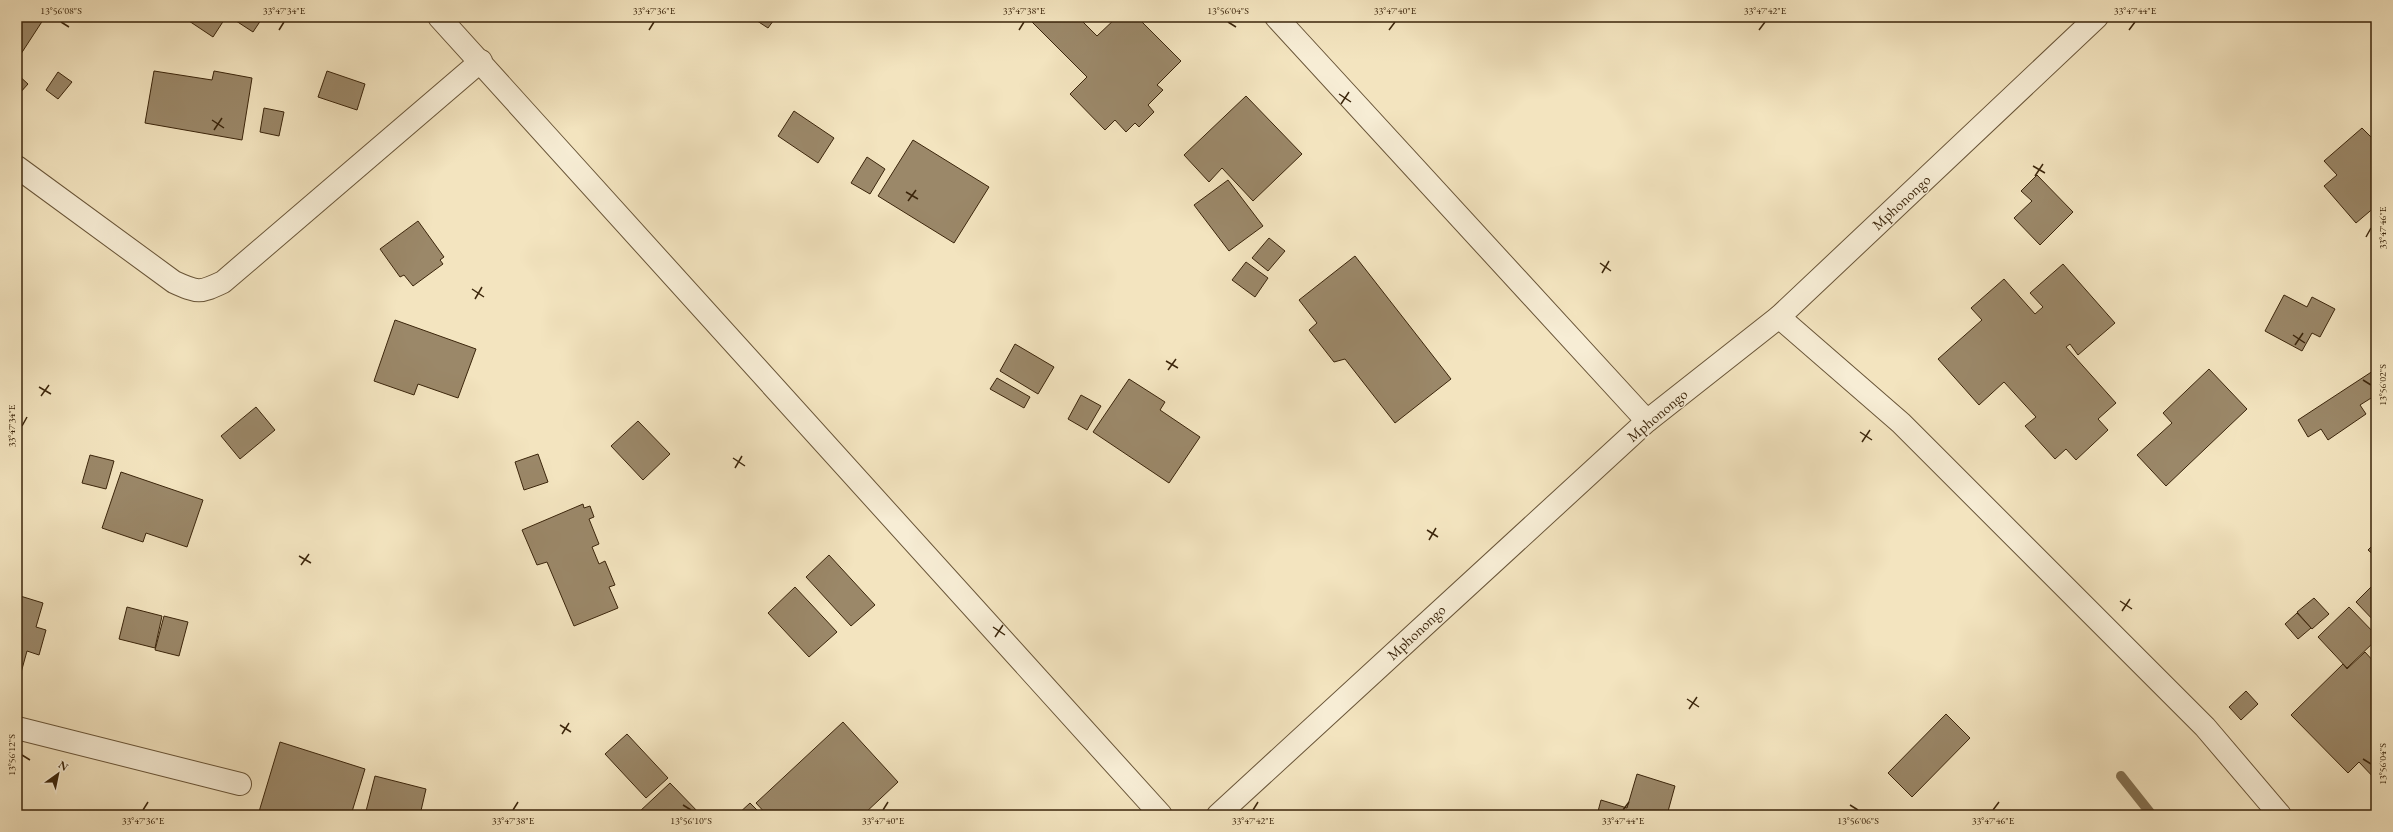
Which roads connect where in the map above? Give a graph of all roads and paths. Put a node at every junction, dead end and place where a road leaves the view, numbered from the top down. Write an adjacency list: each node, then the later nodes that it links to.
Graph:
1 (439, 17): 4 (street)
2 (1276, 17): 7 (street)
3 (2097, 17): 6 (street, Mphonongo)
4 (481, 61): 5 (street); 10 (street)
5 (17, 167)
6 (1779, 316): 7 (street, Mphonongo); 12 (street)
7 (1647, 421): 11 (street, Mphonongo)
8 (17, 728): 9 (street)
9 (240, 784)
10 (1161, 815)
11 (1218, 815)
12 (2280, 815)

